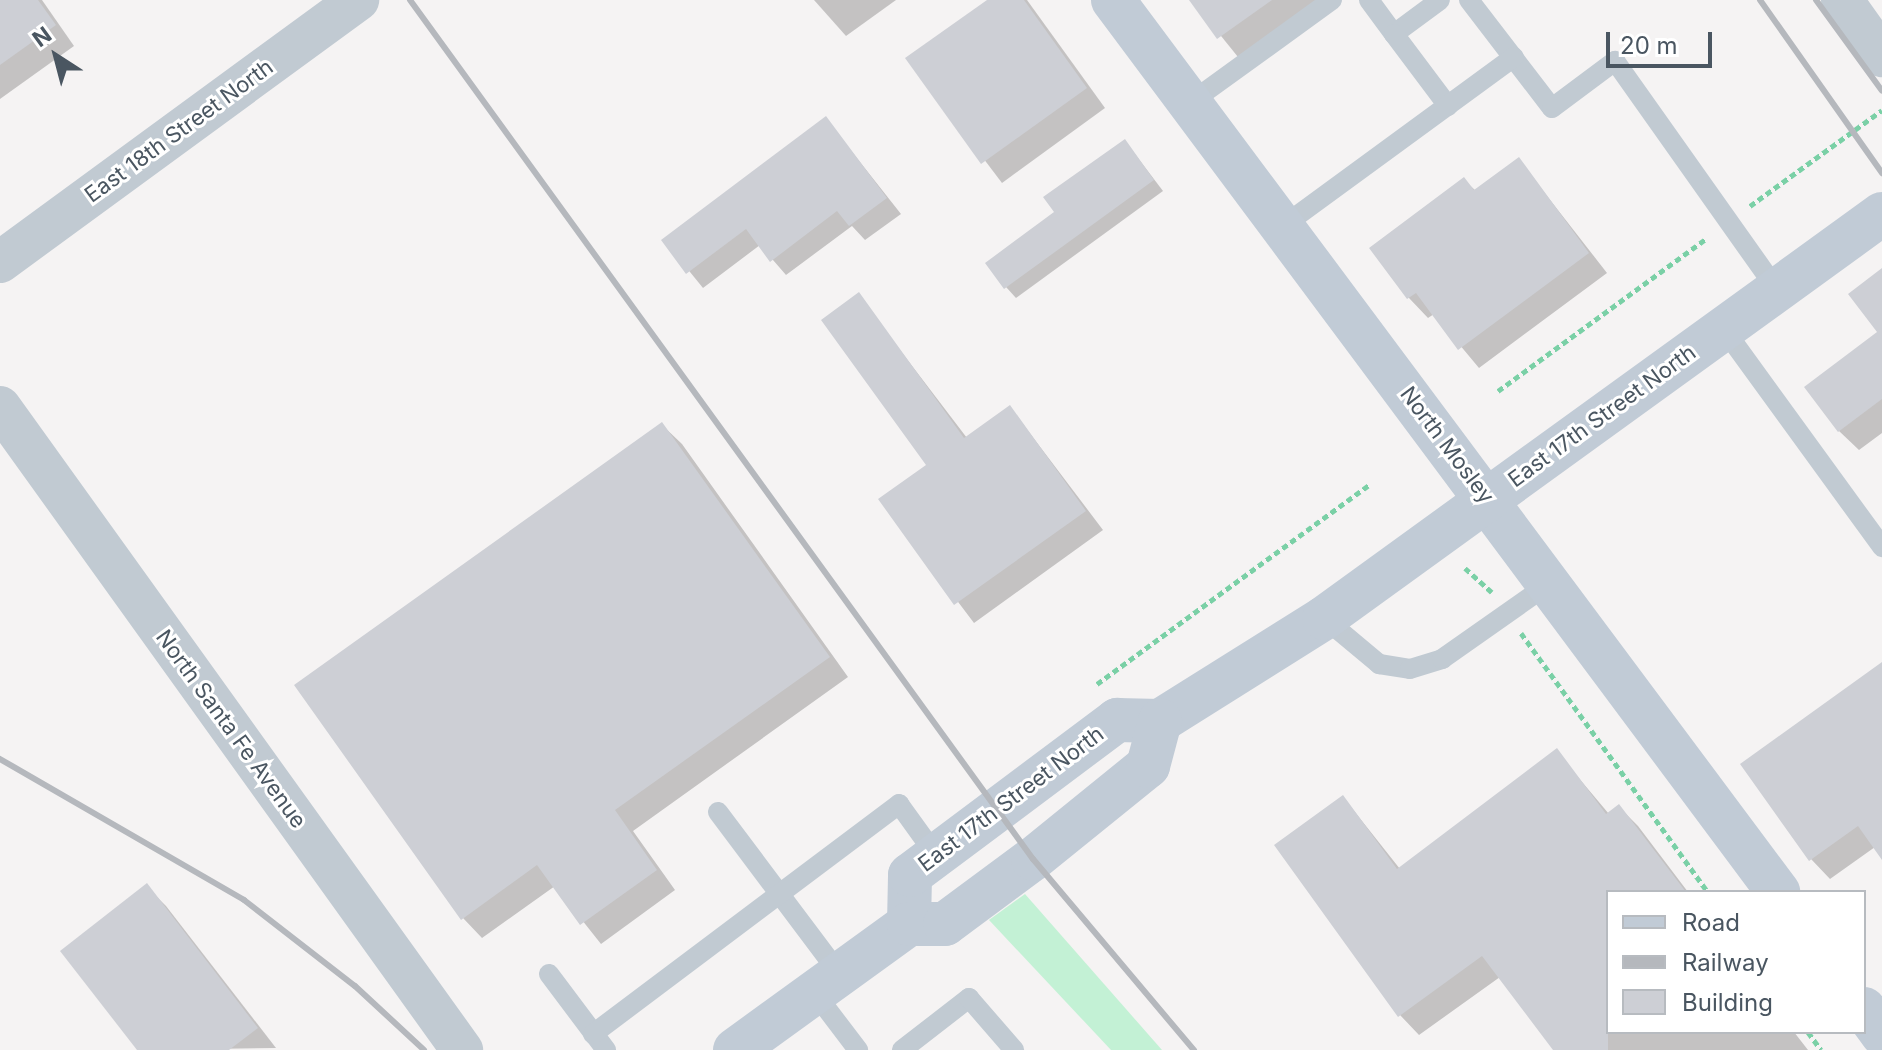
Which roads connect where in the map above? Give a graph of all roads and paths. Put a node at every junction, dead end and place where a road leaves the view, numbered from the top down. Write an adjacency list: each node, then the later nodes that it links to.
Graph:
1 (358, 0): 17 (street, East 18th Street North)
2 (1113, 0): 11 (street, North Mosley)
3 (1332, 0): 11 (lane)
4 (1369, 0): 8 (lane)
5 (1440, 0): 8 (lane)
6 (1469, 0): 10 (lane)
7 (1842, 0): 9 (street)
8 (1394, 34): 12 (lane)
9 (1882, 56)
10 (1514, 57): 12 (lane); 15 (lane)
11 (1191, 102): 16 (street, North Mosley)
12 (1448, 106): 16 (lane)
13 (1882, 110): 15 (path)
14 (1882, 214): 18 (street, East 17th Street North)
15 (1729, 222): 18 (lane); 20 (path)
16 (1283, 226): 22 (street, North Mosley)
17 (0, 262)
18 (1777, 290): 19 (street, East 17th Street North)
19 (1723, 328): 22 (street, East 17th Street North); 23 (lane)
20 (1498, 391)
21 (0, 407): 41 (street, North Santa Fe Avenue)
22 (1488, 498): 25 (street, North Mosley); 27 (street, East 17th Street North)
23 (1882, 547)
24 (1465, 568): 26 (path)
25 (1550, 583): 26 (lane); 32 (street, North Mosley)
26 (1507, 613): 27 (lane); 31 (path)
27 (1324, 618): 28 (street, East 17th Street North)
28 (1160, 721): 30 (street, East 17th Street North); 34 (street)
29 (718, 812): 33 (lane)
30 (935, 854): 33 (lane); 34 (street, East 17th Street North)
31 (1707, 890)
32 (1777, 890)
33 (779, 894): 36 (lane); 39 (lane)
34 (909, 924): 36 (street)
35 (549, 974): 39 (lane)
36 (826, 983): 42 (street); 43 (lane)
37 (1866, 1012): 38 (street)
38 (1882, 1034)
39 (600, 1042)
40 (1882, 1043): 46 (lane)
41 (462, 1050)
42 (735, 1050)
43 (858, 1050)
44 (902, 1050): 45 (lane)
45 (1014, 1050)
46 (1873, 1050)

